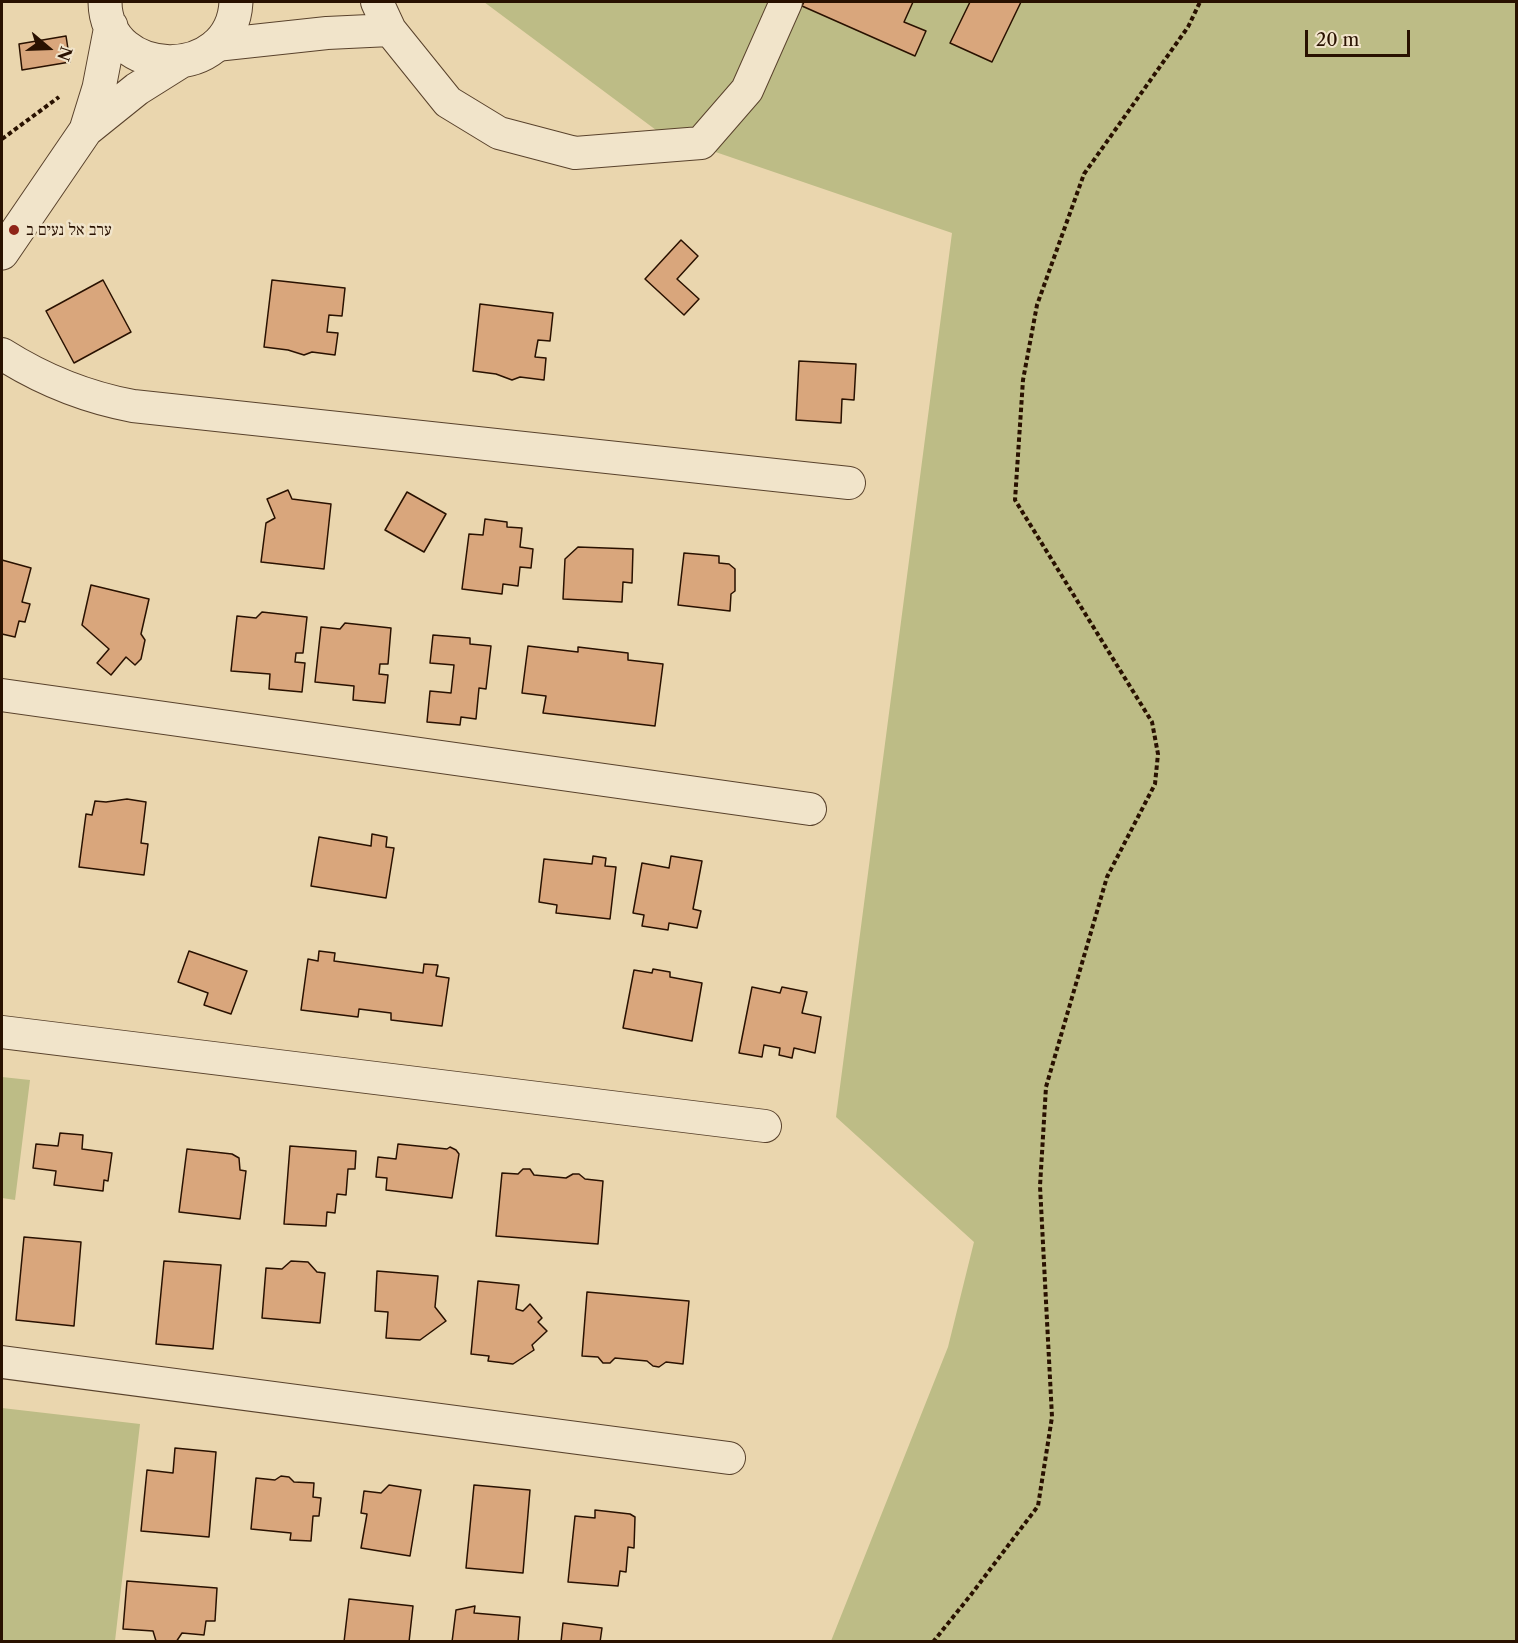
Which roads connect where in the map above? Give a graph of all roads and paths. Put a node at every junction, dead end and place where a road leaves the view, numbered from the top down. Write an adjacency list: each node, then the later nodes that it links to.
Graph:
1 (236, 2): 7 (street)
2 (377, 2): 6 (street)
3 (786, 2): 6 (street)
4 (1200, 2): 21 (path)
5 (108, 14): 8 (street); 10 (street)
6 (390, 30): 7 (street)
7 (216, 45): 8 (street)
8 (180, 62): 10 (street)
9 (66, 92): 11 (path)
10 (86, 130): 12 (street)
11 (2, 138)
12 (2, 253)
13 (2, 354): 14 (street)
14 (849, 483)
15 (2, 695): 16 (street)
16 (810, 809)
17 (2, 1032): 18 (street)
18 (765, 1126)
19 (2, 1362): 20 (street)
20 (729, 1458)
21 (933, 1641)

